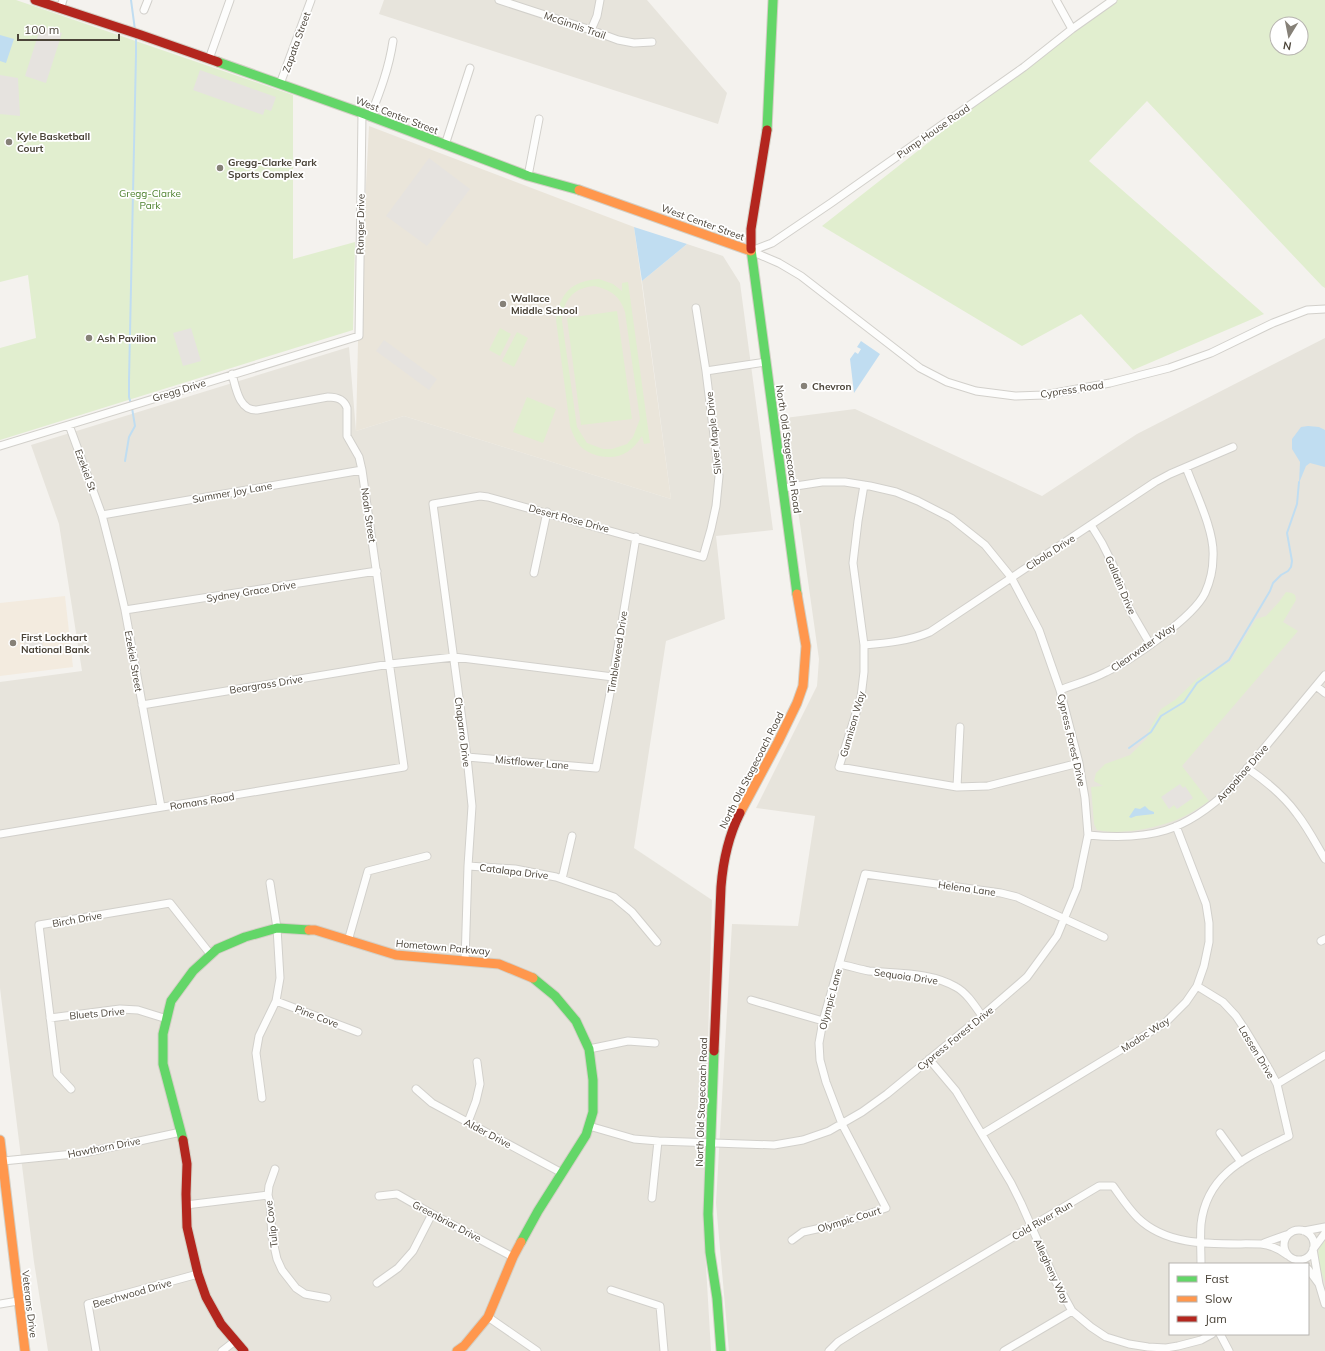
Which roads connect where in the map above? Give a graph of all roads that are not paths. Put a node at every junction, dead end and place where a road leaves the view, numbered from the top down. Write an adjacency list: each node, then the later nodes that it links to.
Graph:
1 (35, 0): 10 (street, West Center Street)
2 (148, 0): 11 (street)
3 (230, 0): 16 (street)
4 (311, 0): 18 (street, Zapata Street)
5 (499, 0): 13 (street, McGinnis Trail)
6 (600, 0): 13 (street)
7 (773, 0): 23 (street, North Old Stagecoach Road)
8 (1056, 0): 12 (street)
9 (1111, 1): 12 (street, Pump House Road)
10 (61, 4): 16 (street, West Center Street)
11 (144, 10)
12 (1072, 29): 23 (street, Pump House Road)
13 (591, 30): 15 (street, McGinnis Trail)
14 (393, 41): 19 (street)
15 (652, 42)
16 (209, 59): 18 (street, West Center Street)
17 (470, 68): 21 (street)
18 (280, 84): 19 (street, West Center Street)
19 (366, 115): 21 (street, West Center Street); 26 (street, Ranger Drive)
20 (539, 119): 22 (street)
21 (445, 145): 22 (street, West Center Street)
22 (528, 176): 23 (street, West Center Street)
23 (751, 251): 25 (street, Cypress Road); 27 (street, North Old Stagecoach Road)
24 (696, 308): 28 (street, Silver Maple Drive)
25 (1325, 309)
26 (359, 336): 29 (street, Gregg Drive)
27 (766, 362): 28 (street); 36 (street, North Old Stagecoach Road)
28 (706, 371): 42 (street, Silver Maple Drive)
29 (232, 374): 30 (street, Gregg Drive); 34 (street, Noah Street)
30 (69, 425): 31 (street, Gregg Drive); 39 (street, Ezekiel St)
31 (0, 446)
32 (1233, 447): 33 (street, Cibola Drive)
33 (1186, 467): 40 (street, Cibola Drive); 47 (street, Clearwater Way)
34 (362, 470): 39 (street, Summer Joy Lane); 43 (street, Noah Street)
35 (864, 485): 36 (street, Cypress Forest Drive); 45 (street, Cypress Forest Drive); 48 (street, Gunnison Way)
36 (783, 488): 108 (street, North Old Stagecoach Road)
37 (432, 504): 38 (street, Desert Rose Drive); 49 (street, Chaparro Drive)
38 (547, 512): 41 (street, Desert Rose Drive); 44 (street)
39 (102, 515): 46 (street, Ezekiel Street)
40 (1091, 525): 45 (street, Cibola Drive); 47 (street, Gallatin Drive)
41 (636, 537): 42 (street, Desert Rose Drive); 52 (street, Timbleweed Drive)
42 (703, 557)
43 (377, 571): 46 (street, Sydney Grace Drive); 50 (street, Noah Street)
44 (534, 573)
45 (1011, 577): 48 (street, Cibola Drive); 54 (street, Cypress Forest Drive)
46 (125, 610): 56 (street, Ezekiel Street)
47 (1150, 644): 54 (street, Clearwater Way)
48 (864, 646): 63 (street, Gunnison Way)
49 (454, 657): 50 (street, Beargrass Drive); 52 (street); 58 (street, Chaparro Drive)
50 (390, 664): 56 (street, Beargrass Drive); 60 (street, Noah Street)
51 (1325, 675): 53 (street, Arapahoe Drive)
52 (613, 676): 61 (street, Timbleweed Drive)
53 (1316, 686): 55 (street); 62 (street, Arapahoe Drive)
54 (1060, 690): 59 (street, Cypress Forest Drive)
55 (1325, 693)
56 (142, 705): 64 (street, Ezekiel Street)
57 (960, 727): 63 (street)
58 (467, 757): 61 (street, Mistflower Lane); 71 (street, Chaparro Drive)
59 (1079, 763): 63 (street, Gunnison Way); 67 (street, Cypress Forest Drive)
60 (404, 767): 64 (street, Romans Road)
61 (596, 768)
62 (1247, 768): 65 (street, Arapahoe Drive); 70 (street)
63 (957, 787)
64 (161, 807): 66 (street, Romans Road)
65 (1176, 826): 67 (street, Arapahoe Drive); 83 (street, Modoc Way)
66 (0, 834)
67 (1088, 835): 75 (street, Cypress Forest Drive)
68 (572, 836): 73 (street)
69 (427, 856): 78 (street)
70 (1325, 859)
71 (468, 866): 73 (street, Catalapa Drive); 81 (street, Chaparro Drive)
72 (865, 874): 75 (street, Helena Lane); 82 (street, Olympic Lane)
73 (562, 879): 79 (street, Catalapa Drive)
74 (270, 883): 76 (street)
75 (1064, 919): 77 (street, Helena Lane); 86 (street, Cypress Forest Drive)
76 (278, 928): 78 (street, Hometown Parkway); 80 (street, Hometown Parkway); 85 (street)
77 (1104, 937)
78 (348, 941): 81 (street, Hometown Parkway)
79 (657, 942)
80 (211, 955): 87 (street, Birch Drive); 88 (street, Hometown Parkway)
81 (465, 961): 92 (street, Hometown Parkway)
82 (839, 964): 86 (street, Sequoia Drive); 89 (street, Olympic Lane)
83 (1197, 986): 96 (street, Lassen Drive); 105 (street, Modoc Way)
84 (751, 1000): 89 (street)
85 (276, 1001): 90 (street, Pine Cove); 99 (street)
86 (982, 1016): 94 (street, Cypress Forest Drive)
87 (50, 1018): 88 (street, Bluets Drive); 97 (street, Birch Drive)
88 (167, 1019): 103 (street, Hometown Parkway)
89 (823, 1021): 101 (street, Olympic Lane)
90 (358, 1032)
91 (655, 1043): 92 (street)
92 (589, 1049): 102 (street, Hometown Parkway)
93 (1325, 1055): 96 (street)
94 (929, 1059): 101 (street, Cypress Forest Drive); 105 (street, Allegheny Way)
95 (477, 1062): 100 (street)
96 (1277, 1084): 110 (street, Lassen Drive)
97 (71, 1089)
98 (416, 1089): 100 (street, Alder Drive)
99 (262, 1098)
100 (468, 1122): 112 (street, Alder Drive)
101 (842, 1124): 108 (street, Cypress Forest Drive); 123 (street, Olympic Court)
102 (589, 1126): 107 (street, Cypress Forest Drive); 112 (street, Hometown Parkway)
103 (181, 1132): 109 (street, Hawthorn Drive); 116 (street, Hometown Parkway)
104 (1220, 1133): 110 (street)
105 (982, 1134): 118 (street, Allegheny Way)
106 (0, 1140): 109 (street, Veterans Drive)
107 (658, 1141): 108 (street, Cypress Forest Drive); 115 (street)
108 (710, 1143): 153 (street, North Old Stagecoach Road)
109 (3, 1161): 138 (street, Veterans Drive)
110 (1241, 1162): 124 (street)
111 (275, 1169): 113 (street, Tulip Cove)
112 (562, 1172): 128 (street, Hometown Parkway)
113 (268, 1195): 116 (street); 137 (street, Tulip Cove)
114 (379, 1196): 117 (street, Greenbriar Drive)
115 (652, 1198)
116 (186, 1205): 133 (street, Hometown Parkway)
117 (432, 1214): 128 (street, Greenbriar Drive); 134 (street)
118 (1031, 1226): 124 (street, Cold River Run); 141 (street, Allegheny Way); 154 (street, Cold River Run)
119 (1325, 1227): 120 (street)
120 (1304, 1230): 122 (street); 126 (street)
121 (1325, 1234): 126 (street)
122 (1286, 1235): 125 (street, Cold River Run); 127 (street)
123 (792, 1240)
124 (1201, 1243): 125 (street, Cold River Run); 130 (street)
125 (1261, 1244): 127 (street, Cold River Run)
126 (1313, 1249): 129 (street); 135 (street)
127 (1287, 1255): 129 (street)
128 (513, 1256): 142 (street, Hometown Parkway)
129 (1295, 1259): 131 (street)
130 (1201, 1263)
131 (1301, 1263)
132 (1309, 1270): 135 (street)
133 (198, 1274): 145 (street, Hometown Parkway); 147 (street, Beechwood Drive)
134 (377, 1283)
135 (1319, 1284): 140 (street)
136 (611, 1290): 152 (street)
137 (327, 1298)
138 (18, 1301): 139 (street); 146 (street, Veterans Drive)
139 (0, 1304)
140 (1325, 1304)
141 (1072, 1311): 143 (street, Allegheny Way); 155 (street)
142 (488, 1317): 150 (street, Hometown Parkway); 151 (street)
143 (1210, 1335)
144 (1221, 1335): 156 (street)
145 (235, 1341): 148 (street); 149 (street, Hometown Parkway)
146 (25, 1351)
147 (96, 1351)
148 (222, 1351)
149 (244, 1351)
150 (457, 1351)
151 (537, 1351)
152 (664, 1351)
153 (721, 1351)
154 (829, 1351)
155 (1004, 1351)
156 (1229, 1351)

